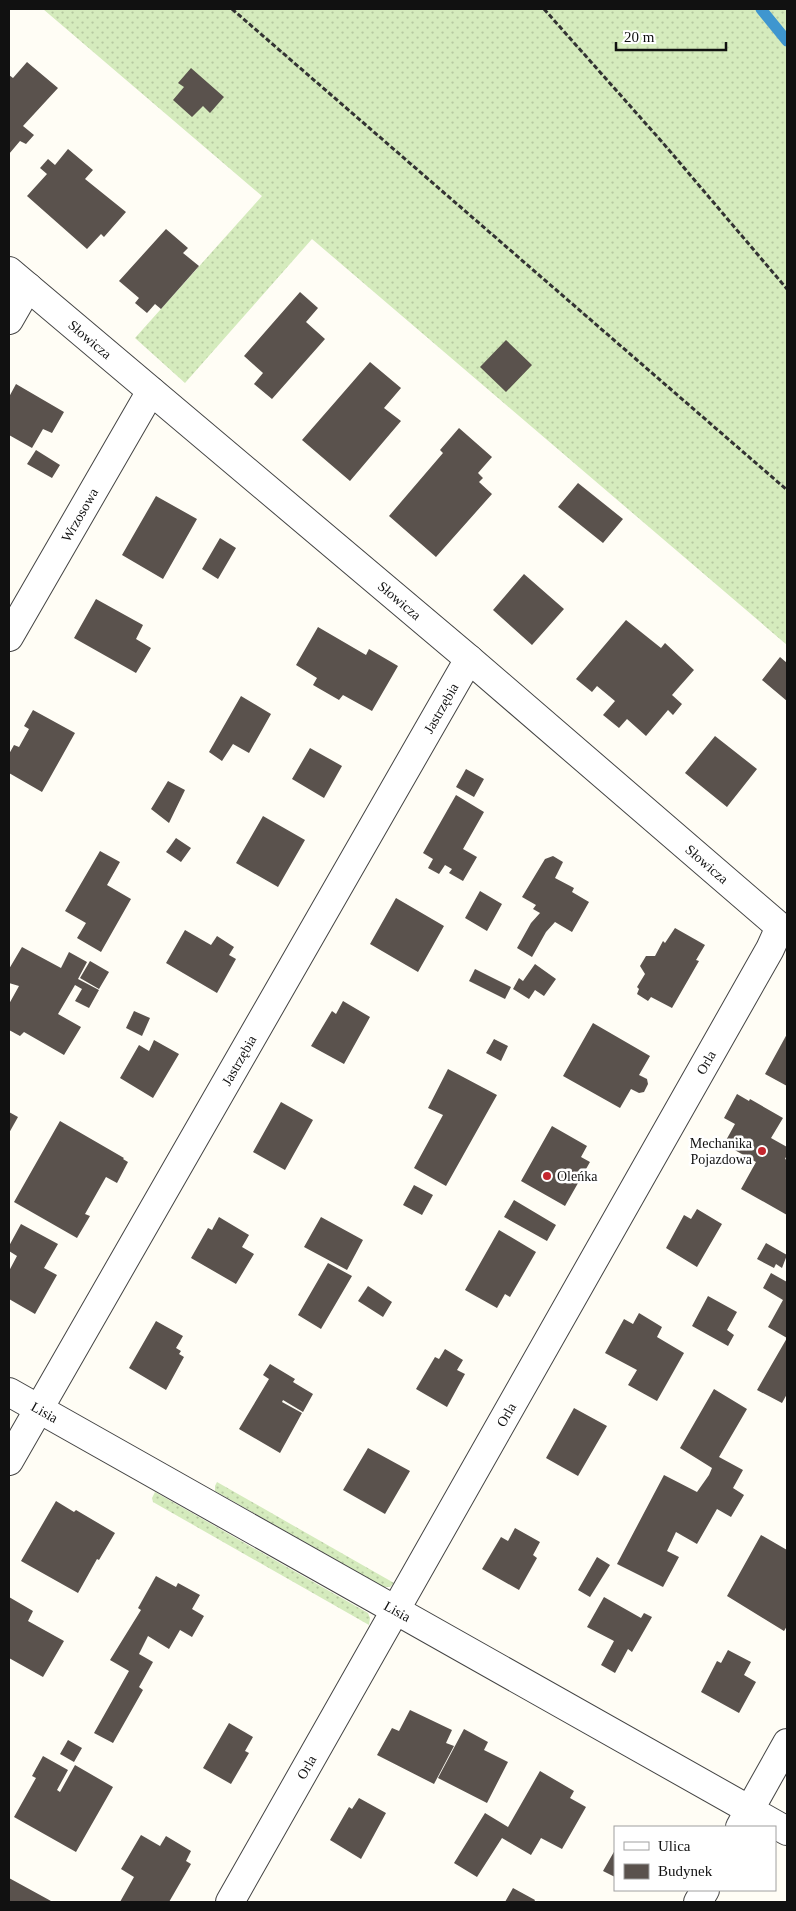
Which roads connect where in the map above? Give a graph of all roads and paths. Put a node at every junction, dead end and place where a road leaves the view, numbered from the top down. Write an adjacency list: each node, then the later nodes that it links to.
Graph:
1 (232, 9): 7 (path)
2 (544, 9): 4 (path)
3 (18, 279): 5 (street); 6 (street, Słowicza)
4 (787, 289)
5 (9, 320)
6 (151, 392): 8 (street, Wrzosowa); 9 (street, Słowicza)
7 (787, 490)
8 (9, 637)
9 (469, 659): 10 (street, Słowicza); 12 (street, Jastrzębia)
10 (784, 930): 14 (street, Orla)
11 (9, 1392): 12 (street, Lisia)
12 (38, 1409): 13 (street, Jastrzębia); 14 (street, Lisia)
13 (9, 1461)
14 (397, 1611): 16 (street, Lisia); 19 (street, Orla)
15 (787, 1743): 16 (street)
16 (745, 1819): 17 (street, Lisia)
17 (770, 1826)
18 (704, 1891): 20 (street)
19 (230, 1902)
20 (698, 1902)

